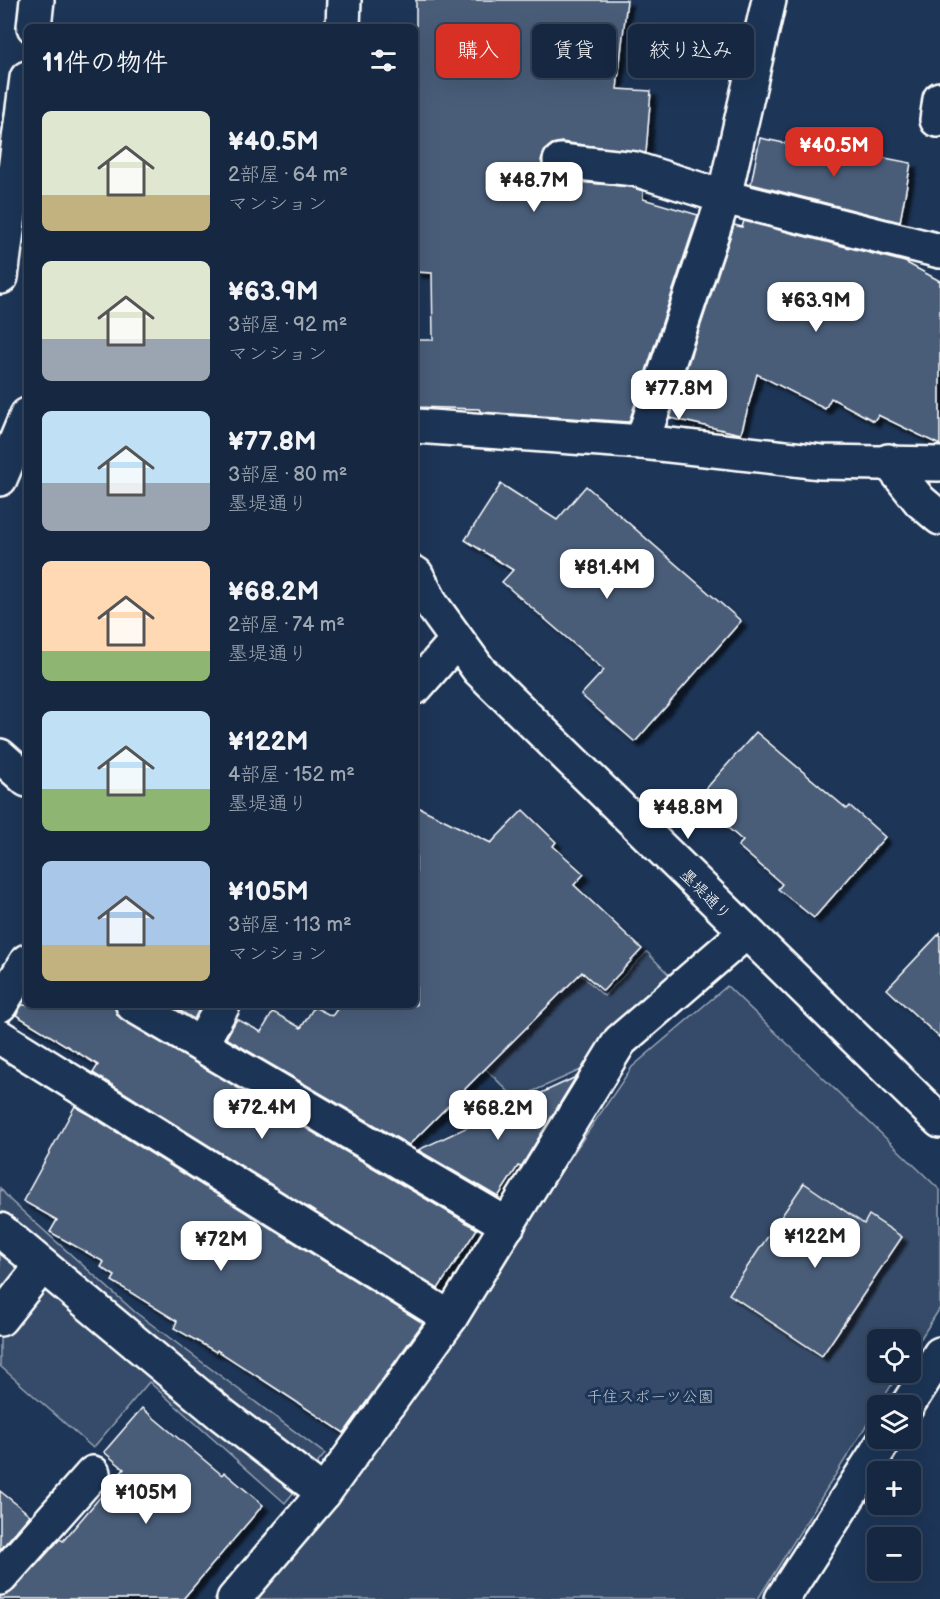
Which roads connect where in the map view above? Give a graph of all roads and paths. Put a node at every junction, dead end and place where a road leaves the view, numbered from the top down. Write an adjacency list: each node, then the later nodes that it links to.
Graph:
1 (37, 0): 4 (street)
2 (344, 0): 5 (street)
3 (769, 0): 8 (street)
4 (34, 24)
5 (343, 24)
6 (24, 100): 10 (street)
7 (560, 161): 8 (street)
8 (724, 197): 9 (street); 14 (street)
9 (940, 251)
10 (0, 277): 11 (street)
11 (24, 280)
12 (24, 422): 17 (street)
13 (418, 426): 14 (street)
14 (642, 442): 15 (street)
15 (888, 461): 16 (street); 18 (street)
16 (940, 464)
17 (0, 479)
18 (940, 518)
19 (418, 578): 20 (street, 墨堤通り)
20 (457, 640): 21 (street); 24 (street, 墨堤通り)
21 (418, 685)
22 (0, 756): 23 (street)
23 (24, 777)
24 (745, 933): 31 (street, 墨堤通り); 32 (street)
25 (24, 966): 26 (street)
26 (0, 1005)
27 (139, 1008): 30 (street)
28 (221, 1008): 30 (street)
29 (0, 1036): 35 (street)
30 (201, 1044): 32 (street)
31 (940, 1121)
32 (508, 1225): 35 (street)
33 (0, 1230): 34 (street)
34 (42, 1266): 36 (street); 41 (street)
35 (450, 1318): 41 (street)
36 (0, 1319)
37 (940, 1354): 38 (street)
38 (923, 1395)
39 (879, 1449): 43 (street)
40 (93, 1473): 42 (street)
41 (324, 1493): 44 (street)
42 (0, 1578)
43 (788, 1597)
44 (234, 1599)

